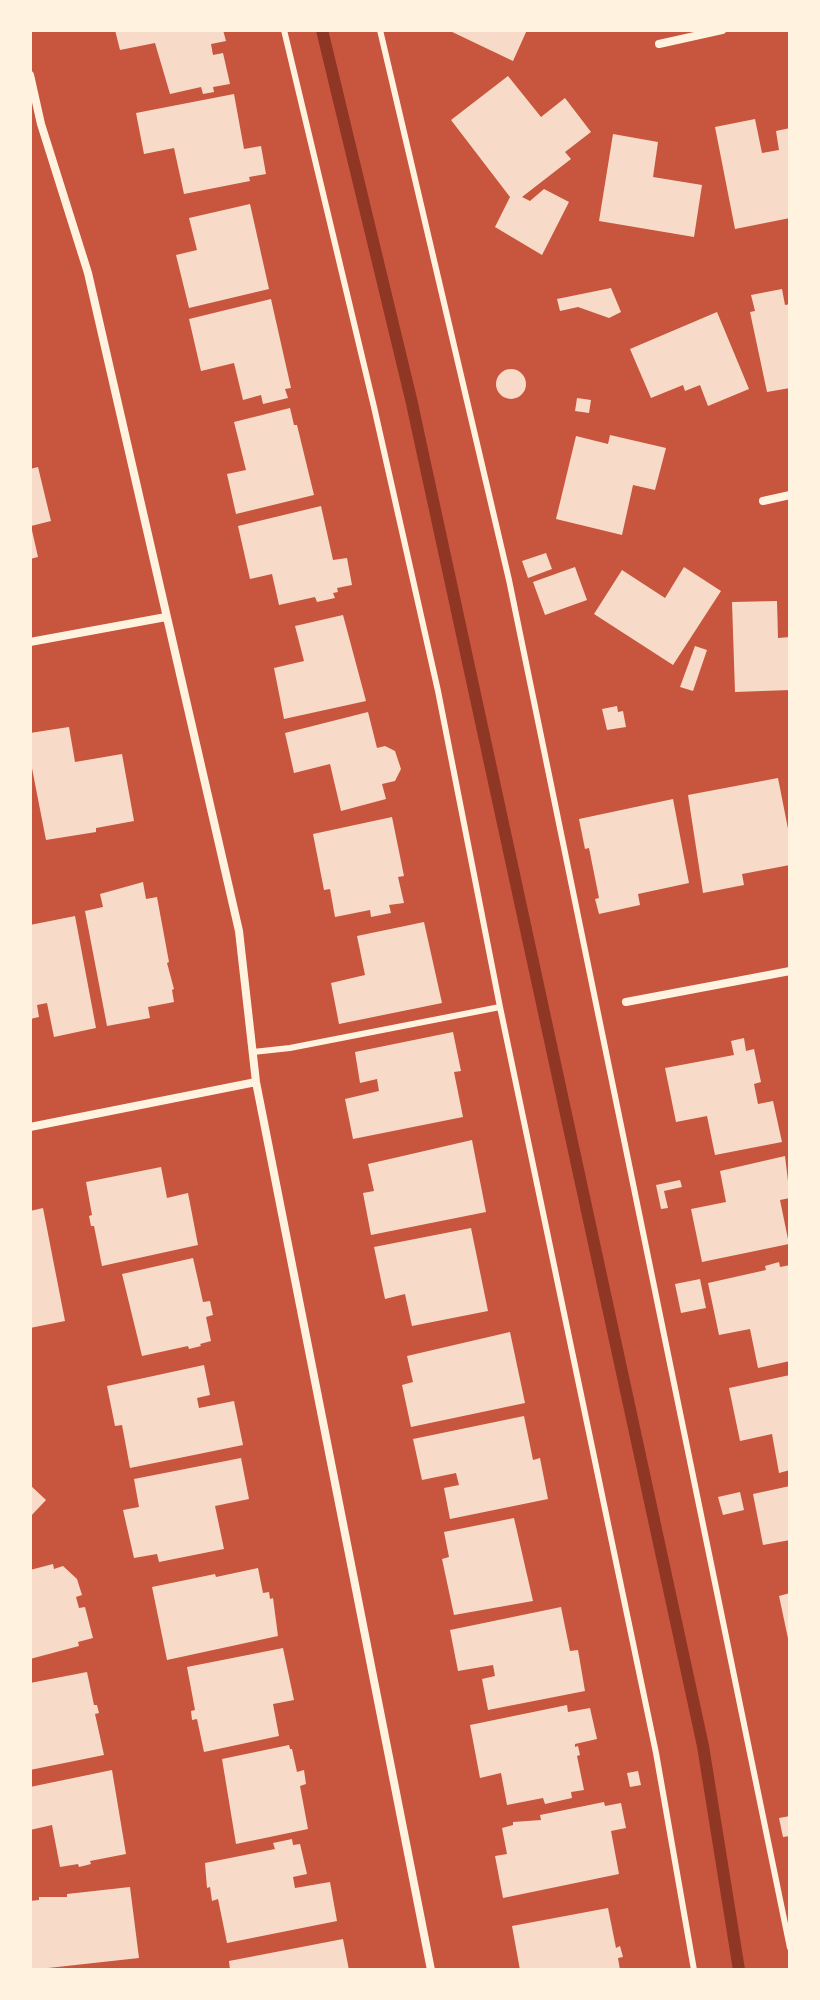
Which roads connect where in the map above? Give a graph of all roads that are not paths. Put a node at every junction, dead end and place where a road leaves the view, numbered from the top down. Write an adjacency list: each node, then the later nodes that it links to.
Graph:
1 (284, 30): 12 (lane)
2 (380, 30): 16 (lane)
3 (722, 30): 4 (street)
4 (659, 44)
5 (30, 75): 8 (street)
6 (790, 495): 7 (street)
7 (763, 501)
8 (166, 617): 9 (street); 13 (street)
9 (30, 642)
10 (790, 971): 11 (street)
11 (626, 1002)
12 (500, 1007): 13 (lane); 18 (lane)
13 (253, 1052): 14 (street)
14 (256, 1082): 15 (street); 17 (street)
15 (30, 1127)
16 (790, 1948)
17 (431, 1970)
18 (694, 1970)

